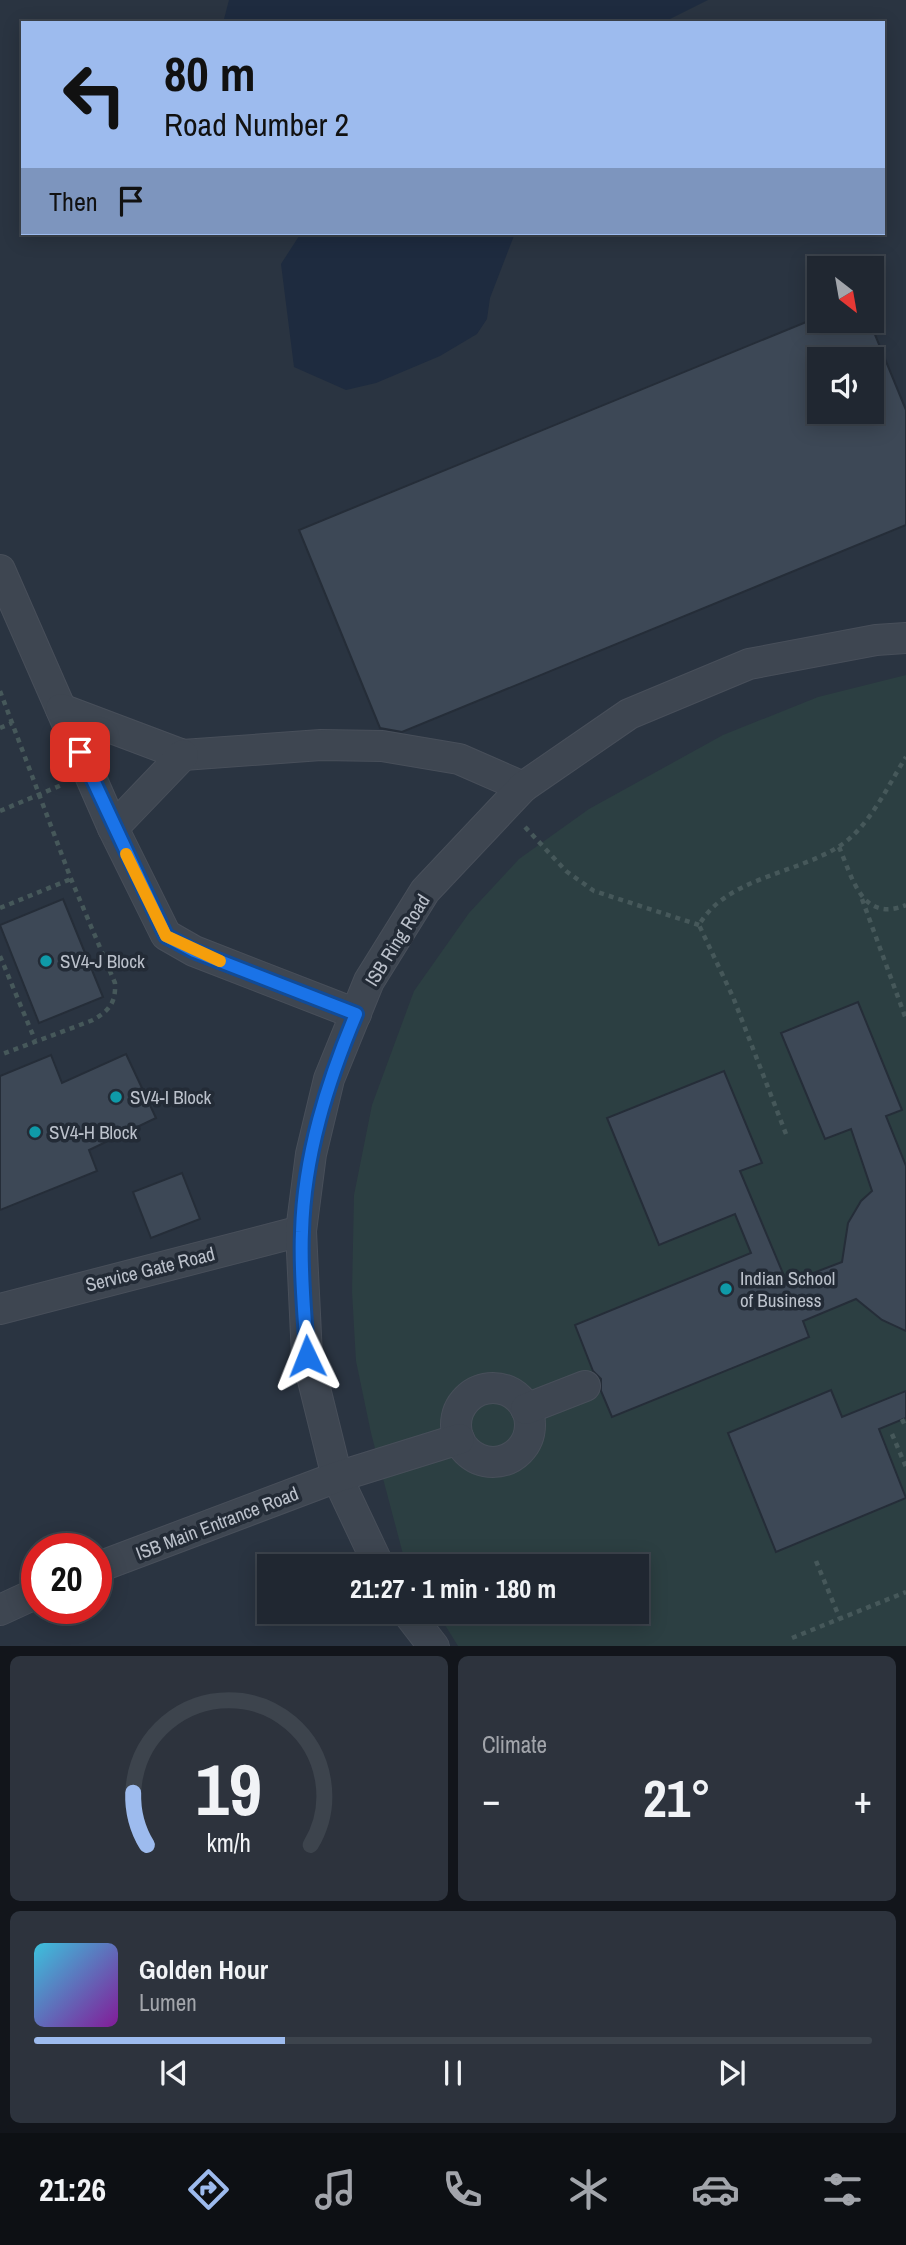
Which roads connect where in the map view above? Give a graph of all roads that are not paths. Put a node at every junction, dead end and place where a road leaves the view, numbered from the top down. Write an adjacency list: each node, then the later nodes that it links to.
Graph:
1 (0, 570): 3 (lane)
2 (906, 638): 5 (lane, ISB Ring Road)
3 (61, 709): 4 (lane); 6 (lane)
4 (183, 755): 5 (lane); 6 (lane)
5 (514, 797): 7 (lane, ISB Ring Road)
6 (113, 828): 7 (lane)
7 (356, 1014): 8 (lane, ISB Ring Road)
8 (302, 1231): 9 (lane, Service Gate Road); 13 (lane, ISB Ring Road)
9 (0, 1309)
10 (585, 1386): 11 (lane)
11 (526, 1409): 12 (lane); 12 (lane)
12 (458, 1439): 13 (lane, ISB Main Entrance Road)
13 (337, 1477): 14 (lane, ISB Ring Road); 15 (lane, ISB Main Entrance Road)
14 (373, 1554)
15 (112, 1562)
16 (21, 1600): 17 (lane)
17 (0, 1610)
18 (416, 1624): 19 (lane)
19 (432, 1646)

